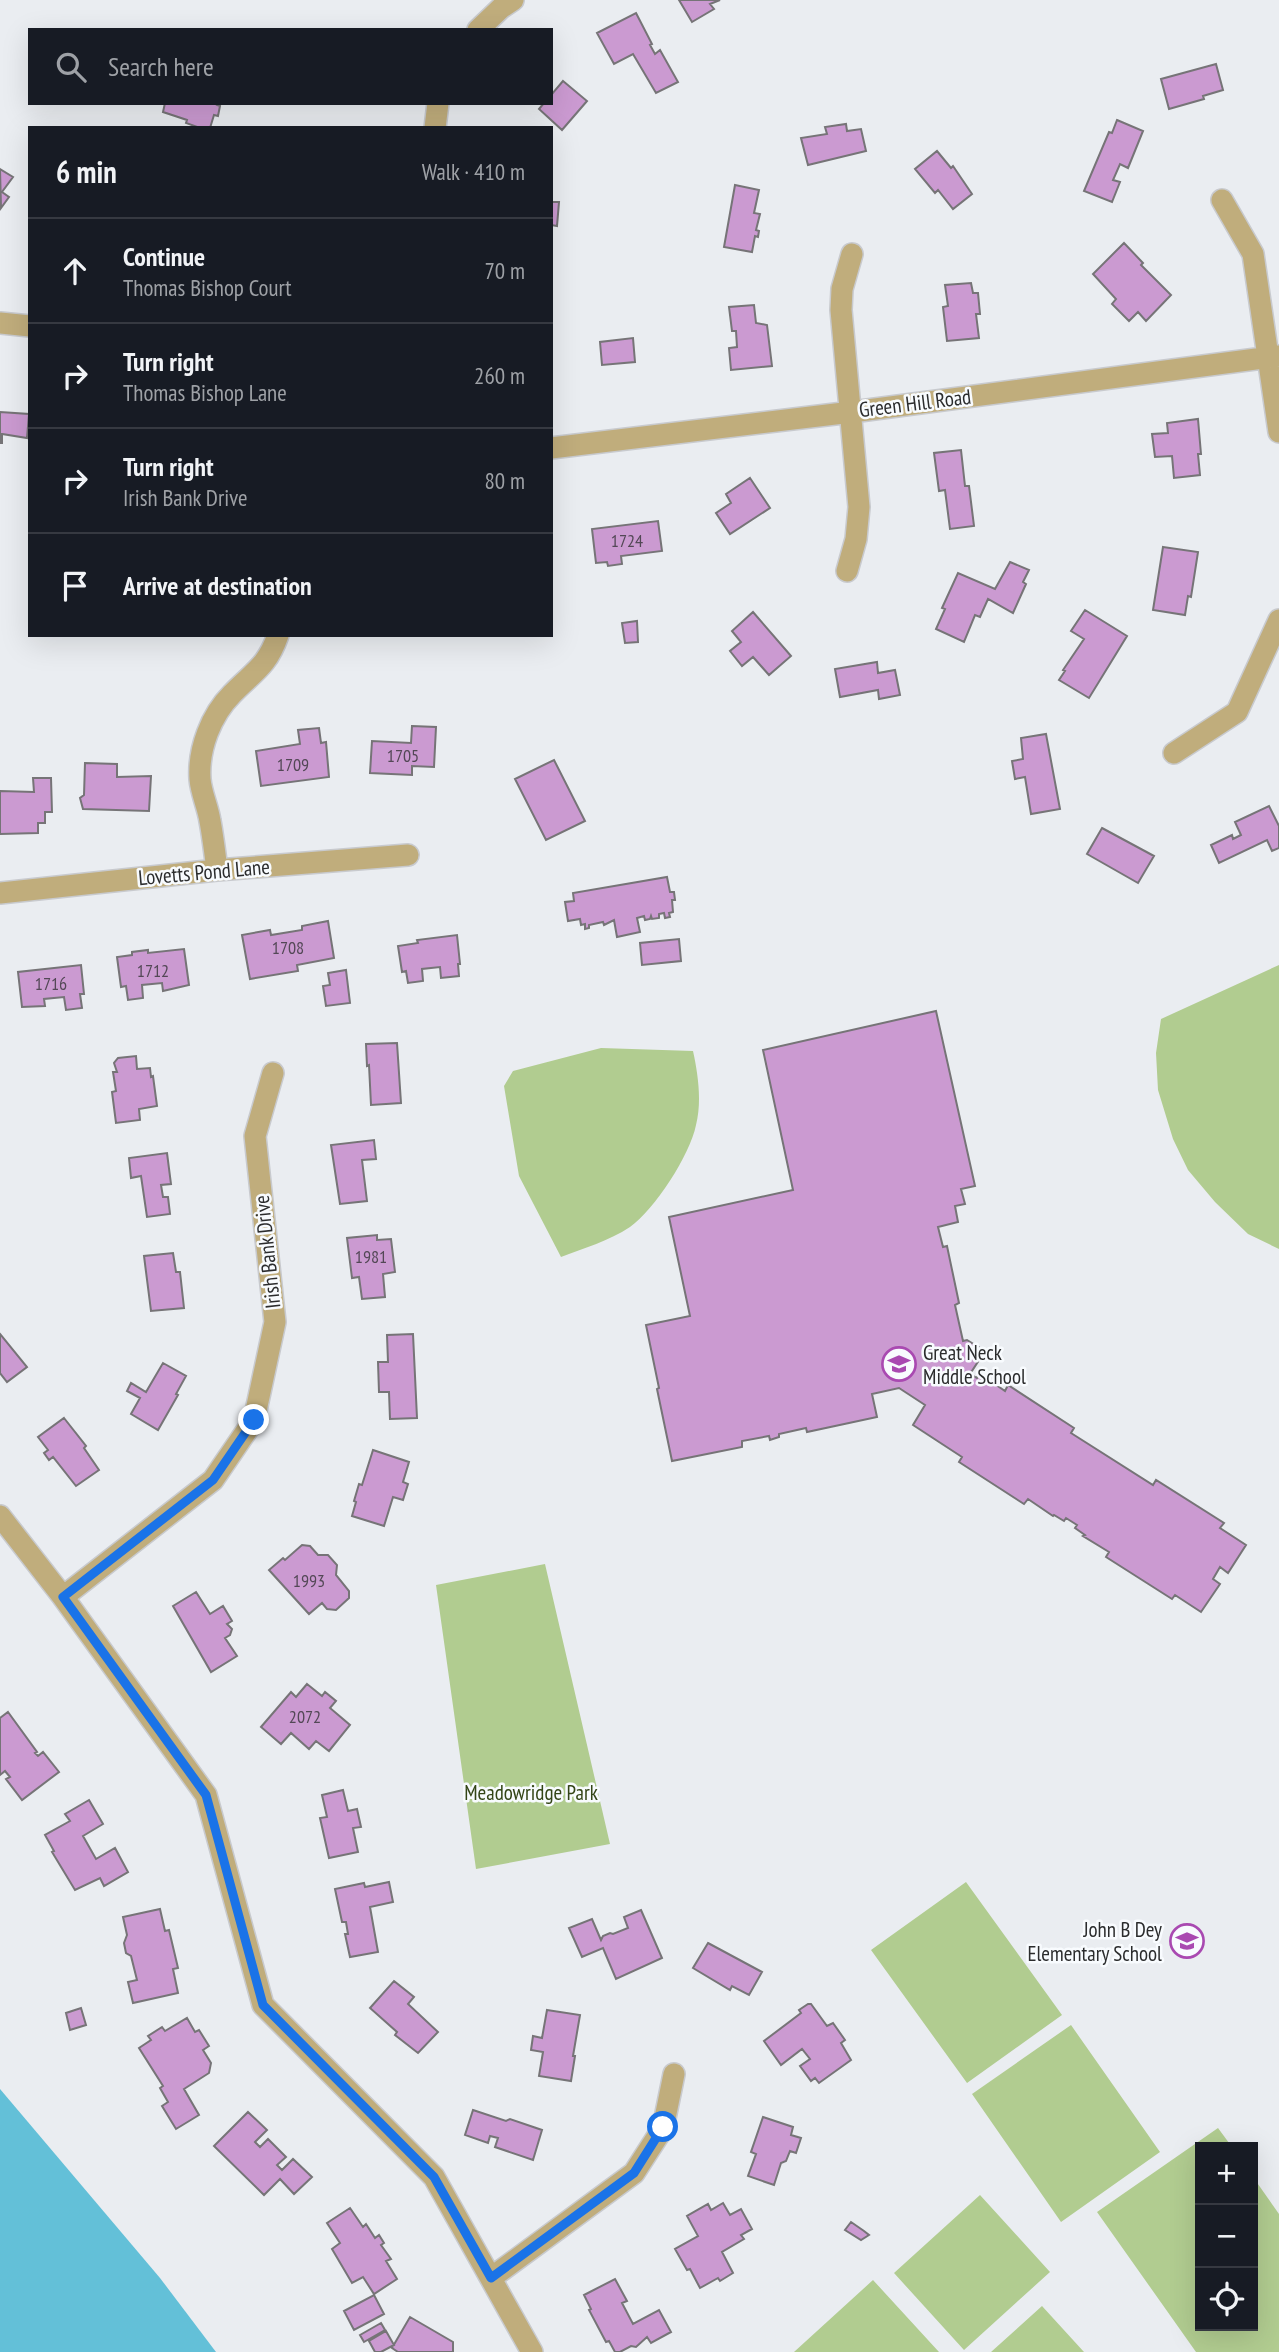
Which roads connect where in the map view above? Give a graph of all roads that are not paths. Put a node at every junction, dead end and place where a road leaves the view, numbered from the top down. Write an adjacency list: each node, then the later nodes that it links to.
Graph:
1 (513, 0): 2 (street)
2 (480, 28)
3 (438, 105): 4 (street)
4 (435, 126)
5 (1222, 200): 9 (street)
6 (852, 254): 10 (street)
7 (0, 323): 8 (street)
8 (28, 327)
9 (1274, 356): 10 (street, Green Hill Road); 11 (street)
10 (852, 412): 12 (street, Green Hill Road); 13 (street)
11 (1279, 432)
12 (553, 448)
13 (847, 570)
14 (1279, 620): 16 (street)
15 (277, 637): 18 (street)
16 (1174, 753)
17 (408, 855): 18 (street, Lovetts Pond Lane)
18 (217, 870): 19 (street, Lovetts Pond Lane)
19 (0, 893)
20 (273, 1073): 22 (street, Irish Bank Drive)
21 (0, 1516): 22 (street)
22 (63, 1597): 24 (street)
23 (674, 2074): 24 (street)
24 (491, 2278): 25 (street)
25 (532, 2352)

